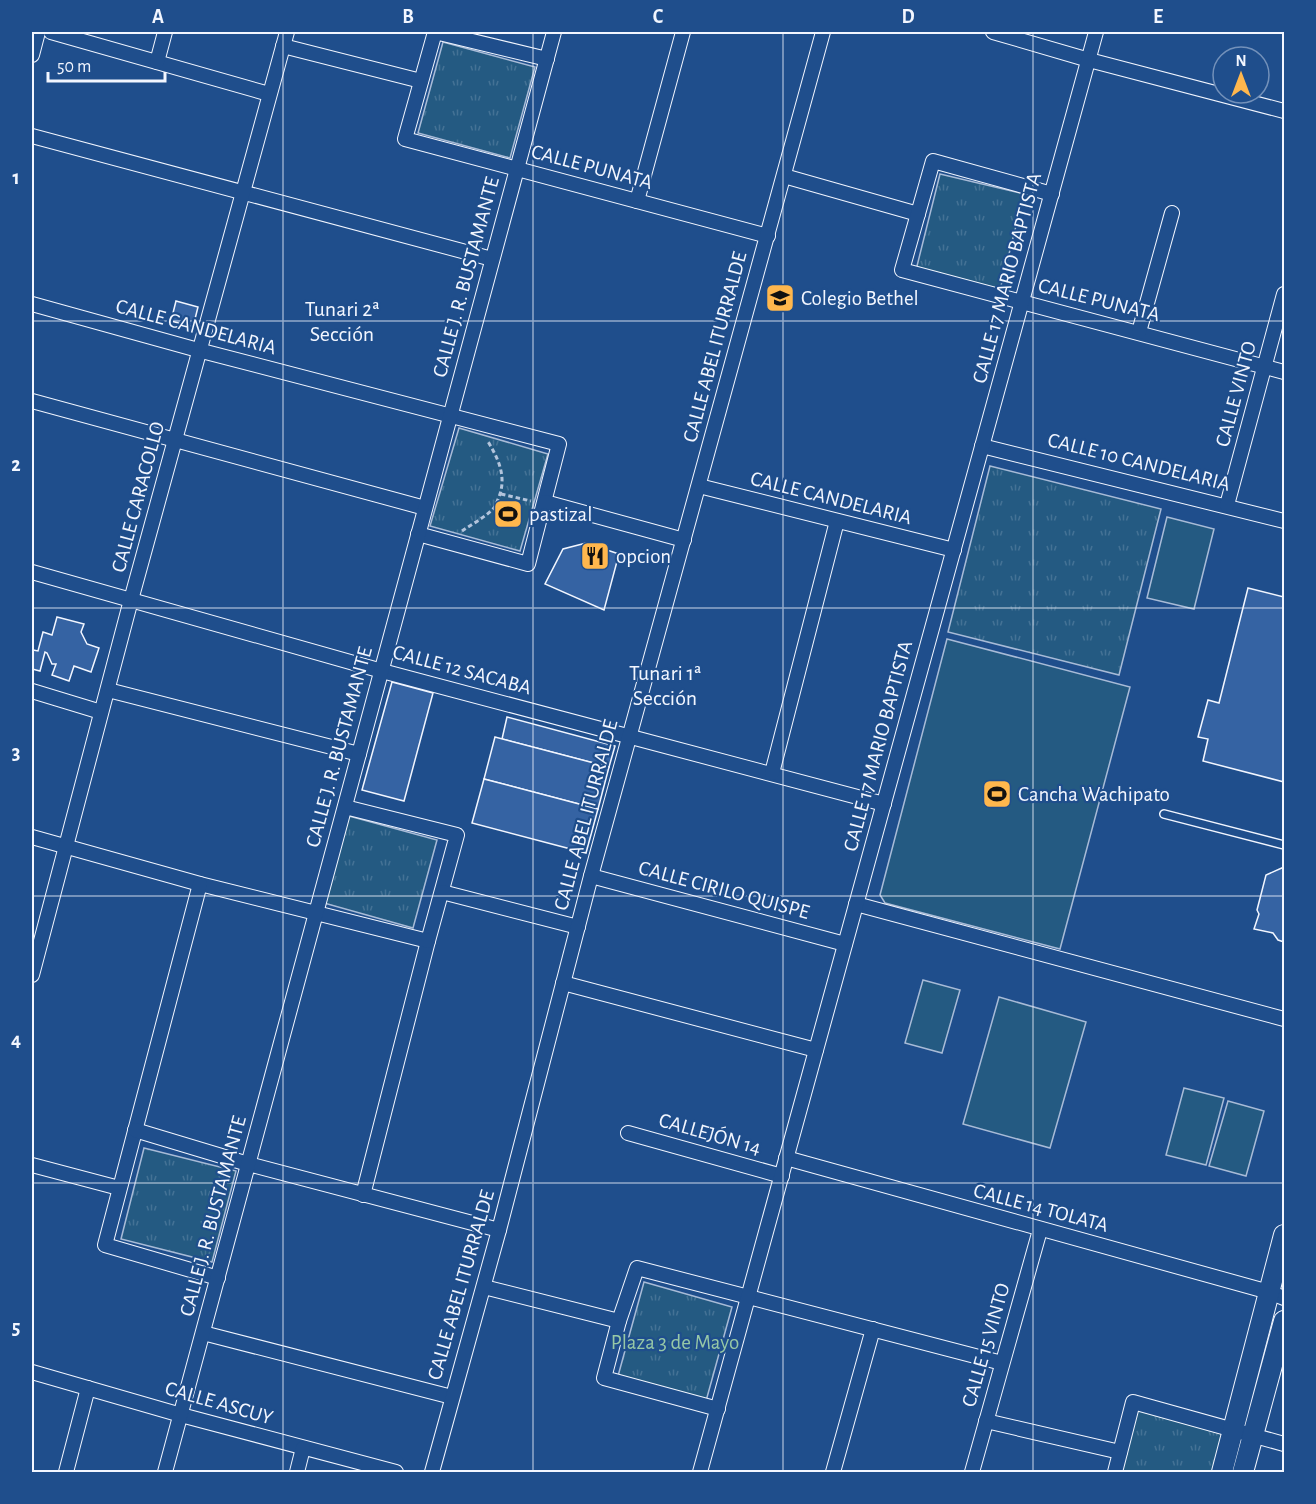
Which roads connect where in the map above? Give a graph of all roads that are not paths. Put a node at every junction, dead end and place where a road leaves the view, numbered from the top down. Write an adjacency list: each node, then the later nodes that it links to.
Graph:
1 (38, 32): 11 (street)
2 (51, 32): 14 (street)
3 (165, 32): 14 (street)
4 (287, 32): 10 (street, CALLE CARACOLLO)
5 (554, 32): 12 (street, CALLE J. R. BUSTAMANTE)
6 (683, 32): 23 (street)
7 (823, 32): 20 (street, CALLE ABEL ITURRALDE)
8 (993, 32): 13 (street)
9 (1096, 32): 13 (street, CALLE 17 MARIO BAPTISTA)
10 (283, 46): 15 (street); 16 (street, CALLE CARACOLLO)
11 (32, 55)
12 (547, 58): 15 (street); 19 (street, CALLE J. R. BUSTAMANTE)
13 (1089, 60): 17 (street); 22 (street, CALLE 17 MARIO BAPTISTA)
14 (157, 62): 16 (street)
15 (421, 81): 19 (street, CALLE PUNATA)
16 (269, 94): 21 (street, CALLE CARACOLLO)
17 (1284, 111)
18 (32, 136): 21 (street)
19 (517, 169): 23 (street, CALLE PUNATA); 27 (street, CALLE J. R. BUSTAMANTE)
20 (784, 176): 25 (street); 26 (street, CALLE ABEL ITURRALDE)
21 (242, 193): 27 (street); 32 (street, CALLE CARACOLLO)
22 (1052, 194): 25 (street); 29 (street, CALLE 17 MARIO BAPTISTA)
23 (637, 201): 26 (street, CALLE PUNATA)
24 (1172, 213): 31 (street)
25 (918, 214): 29 (street, CALLE PUNATA)
26 (768, 236): 39 (street, CALLE ABEL ITURRALDE)
27 (492, 259): 36 (street, CALLE J. R. BUSTAMANTE)
28 (1284, 294): 33 (street, CALLE VINTO)
29 (1022, 302): 31 (street, CALLE PUNATA); 38 (street, CALLE 17 MARIO BAPTISTA)
30 (32, 304): 32 (street, CALLE CANDELARIA)
31 (1139, 332): 33 (street, CALLE PUNATA)
32 (198, 350): 36 (street, CALLE CANDELARIA); 37 (street, CALLE CARACOLLO)
33 (1266, 366): 34 (street, CALLE PUNATA); 41 (street, CALLE VINTO)
34 (1284, 372)
35 (32, 402): 37 (street)
36 (451, 415): 40 (street, CALLE CANDELARIA); 42 (street, CALLE J. R. BUSTAMANTE)
37 (175, 442): 42 (street); 49 (street, CALLE CARACOLLO)
38 (982, 446): 41 (street, CALLE 10 CANDELARIA); 47 (street, CALLE 17 MARIO BAPTISTA)
39 (699, 486): 43 (street, CALLE CANDELARIA); 46 (street, CALLE ABEL ITURRALDE)
40 (539, 502): 45 (street); 46 (street)
41 (1227, 506): 44 (street, CALLE 10 CANDELARIA)
42 (425, 508): 45 (street, CALLE J. R. BUSTAMANTE)
43 (837, 521): 47 (street, CALLE CANDELARIA); 56 (street)
44 (1284, 521)
45 (418, 534): 50 (street, CALLE J. R. BUSTAMANTE)
46 (684, 540): 54 (street, CALLE ABEL ITURRALDE)
47 (954, 550): 57 (street, CALLE 17 MARIO BAPTISTA)
48 (32, 572): 49 (street, CALLE 12 SACABA)
49 (131, 600): 50 (street, CALLE 12 SACABA); 51 (street, CALLE CARACOLLO)
50 (381, 670): 54 (street, CALLE 12 SACABA); 55 (street, CALLE J. R. BUSTAMANTE)
51 (108, 690): 53 (street, CALLE CARACOLLO); 55 (street)
52 (32, 691): 53 (street)
53 (101, 712): 62 (street, CALLE CARACOLLO)
54 (630, 736): 56 (street, CALLE 12 SACABA); 63 (street, CALLE ABEL ITURRALDE)
55 (359, 754): 58 (street, CALLE J. R. BUSTAMANTE)
56 (772, 773): 57 (street, CALLE 12 SACABA)
57 (884, 804): 66 (street, CALLE 17 MARIO BAPTISTA)
58 (345, 807): 65 (street); 67 (street, CALLE J. R. BUSTAMANTE)
59 (1164, 814): 61 (lane)
60 (32, 837): 62 (street)
61 (1284, 845)
62 (64, 847): 64 (street); 71 (street, CALLE CARACOLLO)
63 (591, 876): 68 (street, CALLE ABEL ITURRALDE); 70 (street, CALLE CIRILO QUISPE)
64 (201, 884): 67 (street); 75 (street)
65 (442, 892): 68 (street); 69 (street)
66 (856, 904): 70 (street, CALLE 17 MARIO BAPTISTA); 73 (street)
67 (316, 912): 69 (street); 78 (street, CALLE J. R. BUSTAMANTE)
68 (578, 927): 72 (street, CALLE ABEL ITURRALDE)
69 (428, 941): 82 (street)
70 (846, 944): 74 (street, CALLE 17 MARIO BAPTISTA)
71 (32, 975)
72 (563, 983): 74 (street); 83 (street, CALLE ABEL ITURRALDE)
73 (1284, 1019)
74 (816, 1050): 77 (street, CALLE 17 MARIO BAPTISTA)
75 (135, 1130): 78 (street); 81 (street)
76 (628, 1133): 80 (street, CALLEJÓN 14)
77 (786, 1158): 80 (street, CALLE 17 MARIO BAPTISTA); 84 (street, CALLE 14 TOLATA)
78 (248, 1164): 82 (street); 86 (street, CALLE J. R. BUSTAMANTE)
79 (32, 1165): 81 (street)
80 (782, 1176): 89 (street, CALLE 17 MARIO BAPTISTA)
81 (119, 1188): 86 (street)
82 (363, 1194): 83 (street)
83 (499, 1230): 87 (street, CALLE ABEL ITURRALDE)
84 (1040, 1230): 88 (street, CALLE 14 TOLATA); 94 (street, CALLE 15 VINTO)
85 (1284, 1235): 88 (main road)
86 (218, 1278): 93 (street, CALLE J. R. BUSTAMANTE)
87 (484, 1287): 90 (street); 97 (street, CALLE ABEL ITURRALDE)
88 (1277, 1295): 101 (main road)
89 (748, 1298): 90 (street); 92 (street); 98 (street, CALLE 17 MARIO BAPTISTA)
90 (619, 1321): 98 (street)
91 (1284, 1321): 102 (main road)
92 (873, 1329): 94 (street); 112 (street)
93 (203, 1333): 97 (street); 99 (street, CALLE J. R. BUSTAMANTE)
94 (1002, 1363): 100 (street, CALLE 15 VINTO)
95 (32, 1372): 96 (street, CALLE ASCUY)
96 (88, 1388): 99 (street, CALLE ASCUY); 106 (street)
97 (452, 1397): 110 (street, CALLE ABEL ITURRALDE)
98 (718, 1409): 111 (street, CALLE 17 MARIO BAPTISTA)
99 (181, 1415): 104 (street, CALLE ASCUY); 107 (street, CALLE J. R. BUSTAMANTE)
100 (986, 1421): 105 (street); 113 (street, CALLE 15 VINTO)
101 (1233, 1429): 102 (street); 105 (street); 115 (main road)
102 (1253, 1435): 103 (street); 116 (main road)
103 (1284, 1444)
104 (303, 1448): 108 (street); 109 (street, CALLE ASCUY)
105 (1120, 1452): 114 (street)
106 (66, 1473)
107 (165, 1473)
108 (297, 1473)
109 (396, 1473)
110 (432, 1473)
111 (700, 1473)
112 (833, 1473)
113 (972, 1473)
114 (1115, 1473)
115 (1222, 1473)
116 (1243, 1473)

